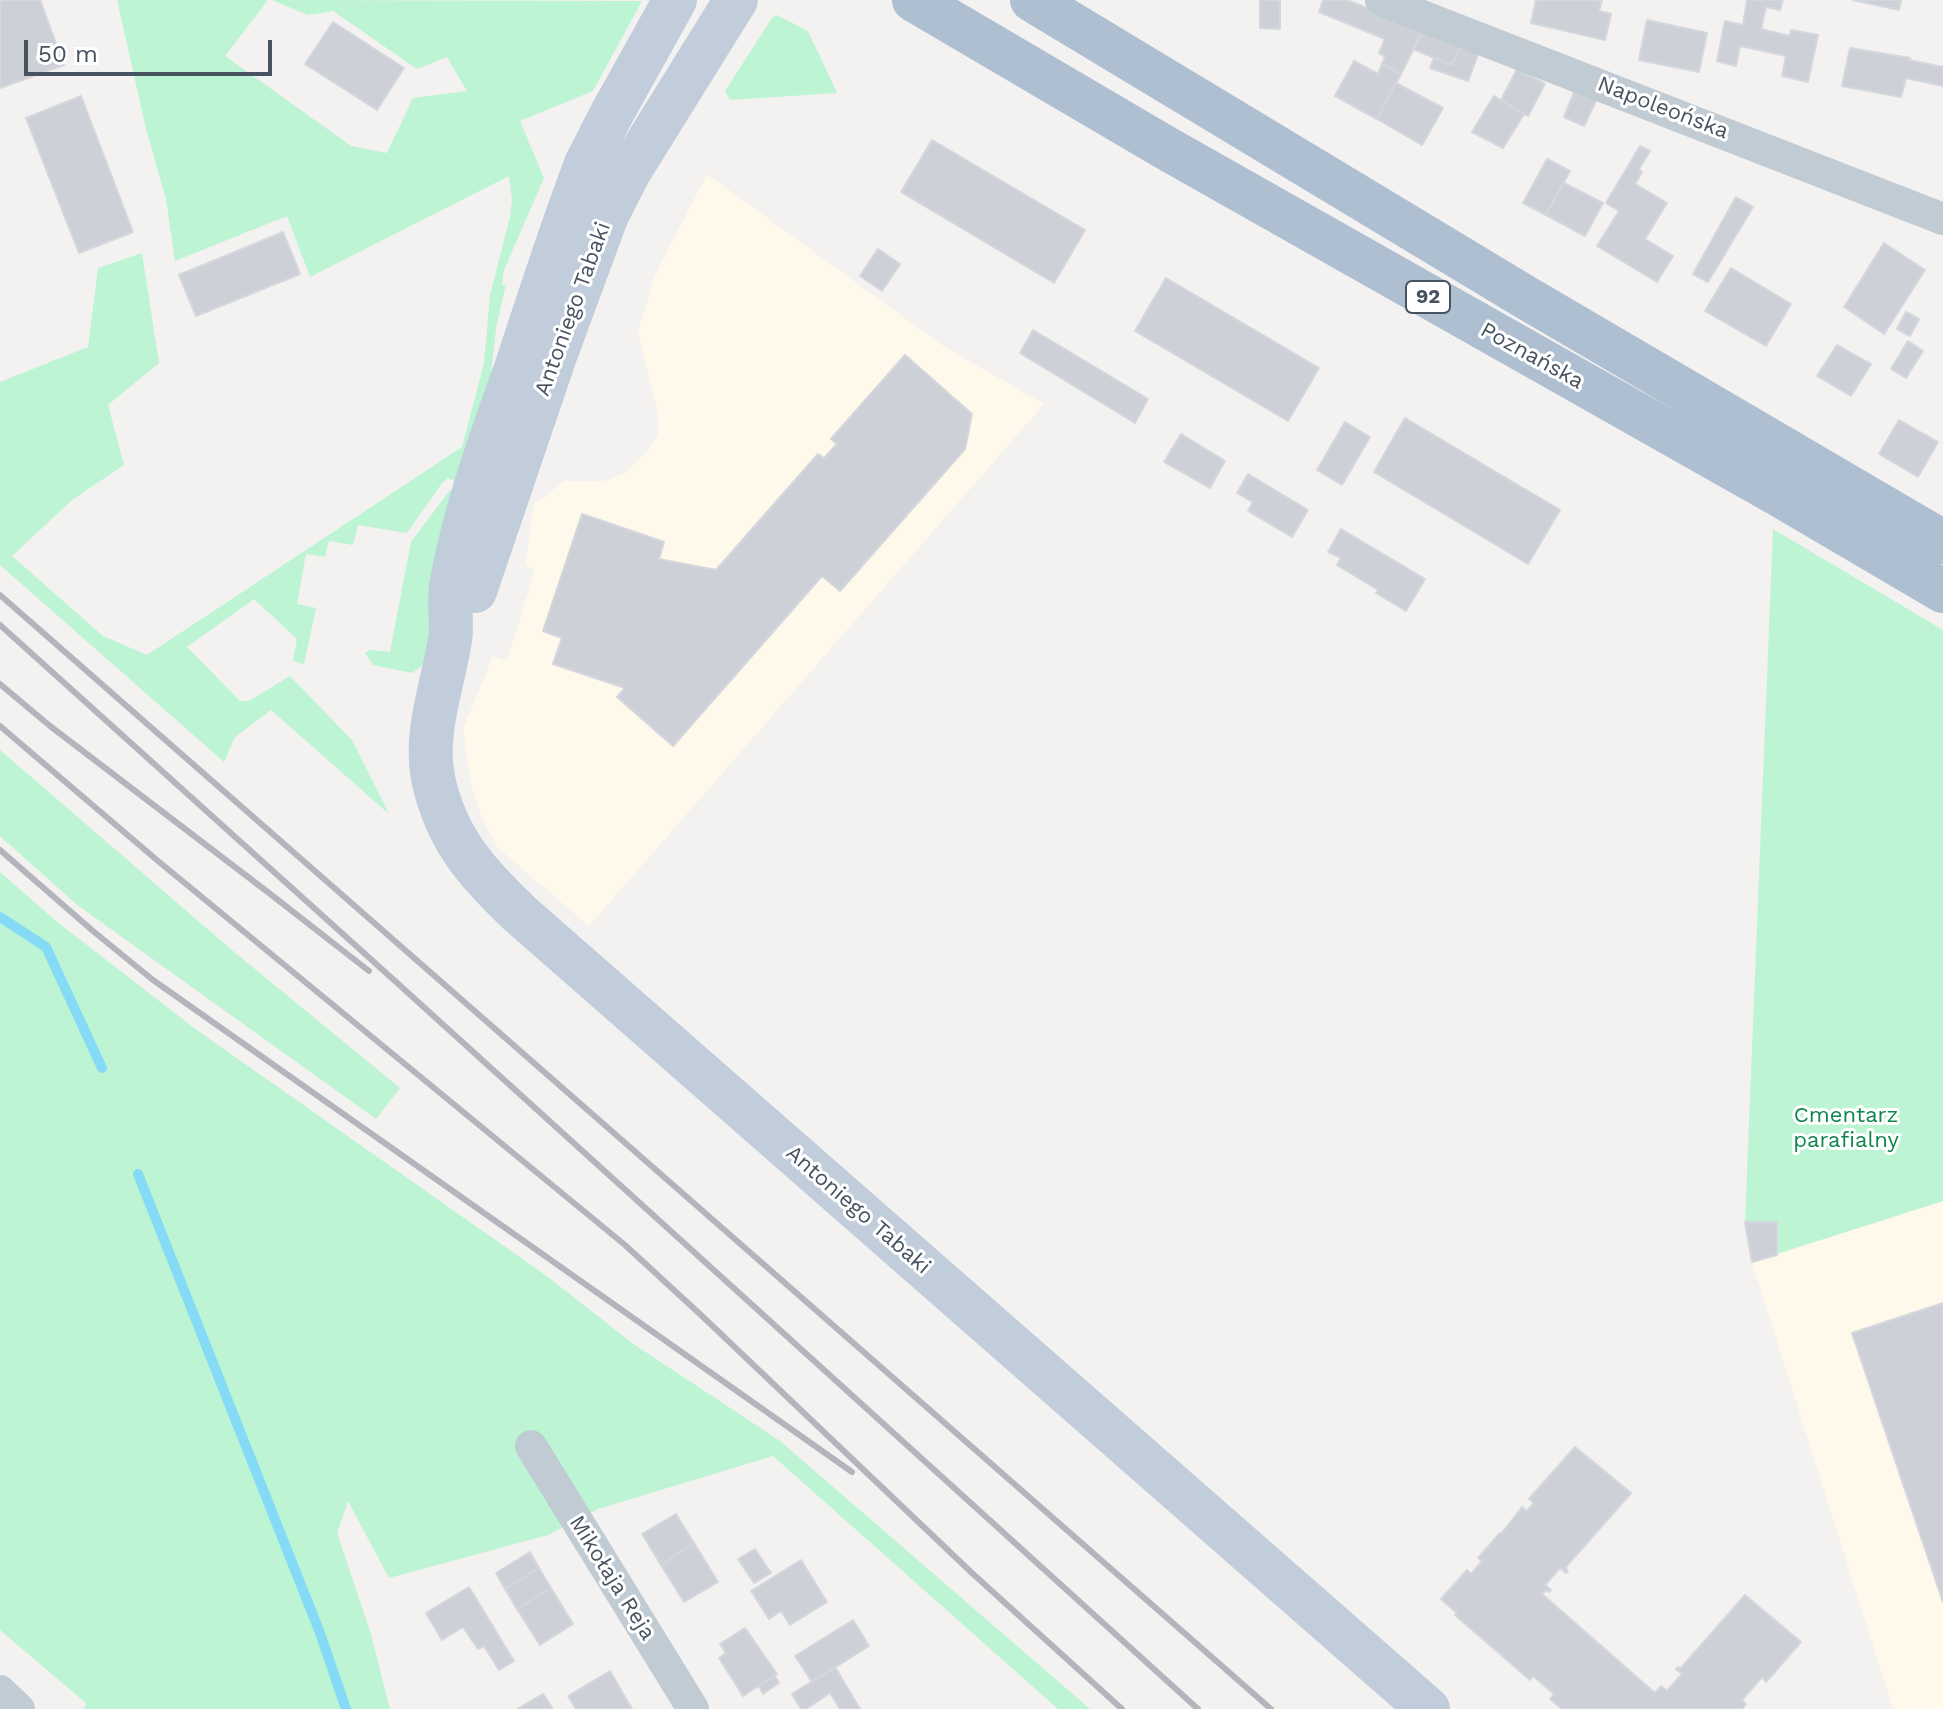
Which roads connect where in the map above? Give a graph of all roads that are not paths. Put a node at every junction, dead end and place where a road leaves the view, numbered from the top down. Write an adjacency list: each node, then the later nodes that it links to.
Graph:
1 (675, 0): 9 (street, Antoniego Tabaki)
2 (736, 0): 9 (street, Antoniego Tabaki)
3 (914, 0): 8 (main road, Poznańska / 92)
4 (1032, 0): 7 (main road, Poznańska / 92)
5 (1381, 0): 6 (street, Napoleońska)
6 (1943, 219)
7 (1943, 542)
8 (1943, 591)
9 (451, 637): 14 (street, Antoniego Tabaki)
10 (531, 1446): 13 (street, Mikołaja Reja)
11 (0, 1691): 12 (street)
12 (19, 1709)
13 (693, 1709)
14 (1428, 1709)

